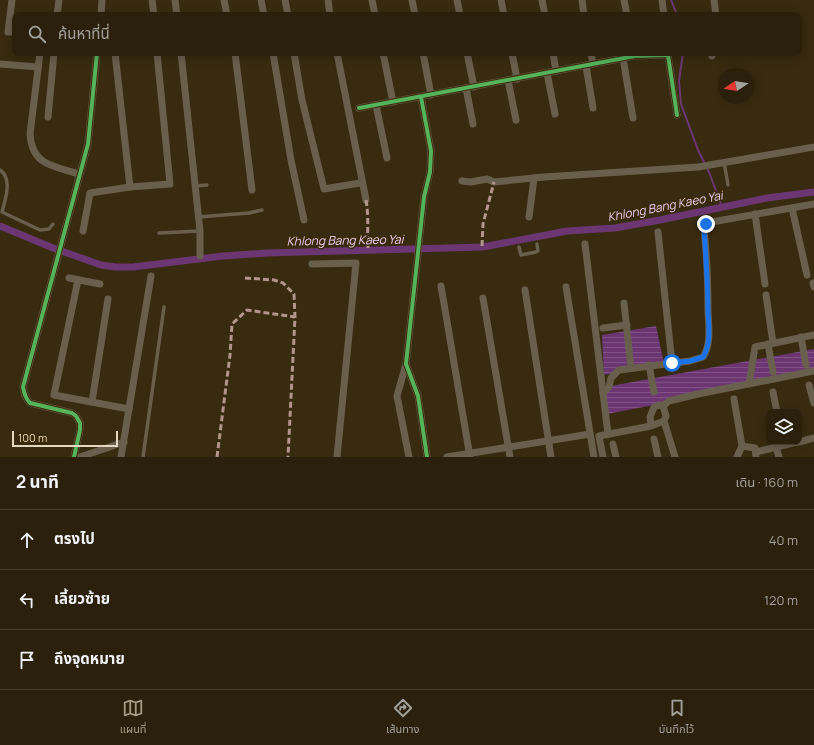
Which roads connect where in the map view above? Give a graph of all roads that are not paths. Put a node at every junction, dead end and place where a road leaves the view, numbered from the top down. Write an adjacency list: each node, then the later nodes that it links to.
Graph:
1 (12, 0): 36 (street)
2 (59, 0): 19 (street)
3 (102, 0): 20 (street)
4 (152, 0): 21 (street)
5 (175, 0): 22 (street)
6 (224, 0): 23 (street)
7 (261, 0): 24 (street)
8 (285, 0): 25 (street)
9 (328, 0): 26 (street)
10 (372, 0): 27 (street)
11 (412, 0): 28 (street)
12 (457, 0): 29 (street)
13 (501, 0): 30 (street)
14 (542, 0): 31 (street)
15 (582, 0): 32 (street)
16 (624, 0): 33 (street)
17 (662, 0): 34 (street)
18 (714, 0): 35 (street)
19 (57, 12)
20 (101, 12)
21 (154, 12)
22 (177, 12)
23 (226, 12)
24 (263, 12)
25 (287, 12)
26 (330, 12)
27 (374, 12)
28 (414, 12)
29 (459, 12)
30 (503, 12)
31 (544, 12)
32 (584, 12)
33 (626, 12)
34 (664, 12)
35 (716, 12)
36 (12, 32)
37 (40, 56): 59 (street)
38 (54, 56): 74 (street)
39 (98, 56): 82 (street)
40 (115, 56): 89 (street)
41 (157, 56): 89 (street)
42 (181, 56): 88 (street)
43 (235, 56): 90 (street)
44 (274, 56): 98 (street)
45 (295, 56): 85 (street)
46 (338, 56): 91 (street)
47 (384, 56): 68 (street)
48 (424, 56): 66 (street)
49 (468, 56): 64 (street)
50 (513, 56): 62 (street)
51 (554, 56): 60 (street)
52 (592, 56): 57 (street)
53 (628, 56): 55 (street)
54 (668, 56): 73 (street)
55 (623, 58): 57 (street); 75 (street)
56 (0, 64): 59 (street)
57 (593, 64): 58 (street)
58 (586, 66): 60 (street); 71 (street)
59 (38, 67): 82 (street)
60 (556, 71): 61 (street)
61 (547, 73): 62 (street); 72 (street)
62 (517, 79): 63 (street)
63 (508, 80): 64 (street); 76 (street)
64 (474, 87): 65 (street)
65 (466, 88): 66 (street); 77 (street)
66 (431, 95): 67 (street)
67 (421, 97): 68 (street); 129 (street)
68 (393, 102): 69 (street)
69 (376, 105): 70 (street); 79 (street)
70 (359, 108)
71 (594, 108)
72 (555, 114)
73 (678, 115)
74 (48, 117)
75 (633, 118)
76 (516, 120)
77 (473, 124)
78 (814, 147): 80 (street)
79 (387, 158)
80 (724, 162): 83 (street); 87 (lane)
81 (0, 170): 99 (lane)
82 (79, 174): 161 (street)
83 (534, 178): 84 (street); 97 (street)
84 (462, 181)
85 (360, 183)
86 (207, 185): 88 (lane)
87 (728, 185)
88 (195, 186): 96 (street)
89 (130, 187): 100 (street)
90 (252, 190)
91 (366, 200)
92 (814, 204): 93 (street)
93 (792, 208): 95 (street); 109 (street)
94 (262, 210): 96 (lane)
95 (755, 214): 114 (street); 128 (street)
96 (198, 216): 101 (street)
97 (529, 217)
98 (304, 220)
99 (53, 224)
100 (82, 231)
101 (200, 231): 103 (lane); 107 (street)
102 (658, 232): 128 (street)
103 (159, 233)
104 (537, 244): 106 (lane)
105 (585, 244): 139 (street)
106 (519, 247)
107 (200, 256)
108 (312, 264): 165 (street)
109 (807, 275)
110 (151, 276): 144 (street)
111 (69, 278): 112 (street)
112 (78, 280): 113 (street); 141 (street)
113 (100, 284)
114 (765, 284)
115 (441, 286): 160 (street)
116 (566, 287): 148 (street)
117 (525, 290): 152 (street)
118 (766, 295): 127 (street)
119 (483, 298): 158 (street)
120 (108, 299): 141 (street)
121 (624, 303): 123 (street)
122 (164, 307): 164 (lane)
123 (627, 325): 124 (street); 132 (street)
124 (603, 328)
125 (814, 335): 126 (street)
126 (801, 337): 127 (street); 131 (street)
127 (771, 344): 134 (street); 135 (street)
128 (672, 363): 130 (street)
129 (406, 364): 166 (street); 167 (street)
130 (649, 365): 132 (street); 137 (street)
131 (806, 365)
132 (631, 368): 139 (street)
133 (814, 371): 135 (street)
134 (773, 372)
135 (749, 384): 143 (street)
136 (810, 385): 142 (street)
137 (654, 392)
138 (773, 392): 145 (street)
139 (603, 393): 149 (street)
140 (734, 399): 157 (street)
141 (92, 402): 144 (street)
142 (814, 403)
143 (663, 406): 146 (street); 147 (street)
144 (129, 409): 154 (street)
145 (776, 409)
146 (664, 421): 147 (street); 175 (street)
147 (651, 426): 149 (street)
148 (590, 434): 152 (street); 171 (street)
149 (608, 434): 172 (street)
150 (814, 438): 153 (street)
151 (654, 439): 174 (street)
152 (549, 441): 158 (street); 170 (street)
153 (802, 441)
154 (124, 442): 162 (street); 163 (street)
155 (614, 444): 173 (street)
156 (781, 445): 159 (street); 177 (street)
157 (742, 446): 159 (street); 176 (street)
158 (508, 447): 160 (street); 169 (street)
159 (756, 454)
160 (469, 455): 168 (street)
161 (74, 457)
162 (80, 457)
163 (121, 457)
164 (143, 457)
165 (337, 457)
166 (409, 457)
167 (427, 457)
168 (447, 457)
169 (510, 457)
170 (551, 457)
171 (594, 457)
172 (603, 457)
173 (616, 457)
174 (658, 457)
175 (675, 457)
176 (737, 457)
177 (779, 457)

